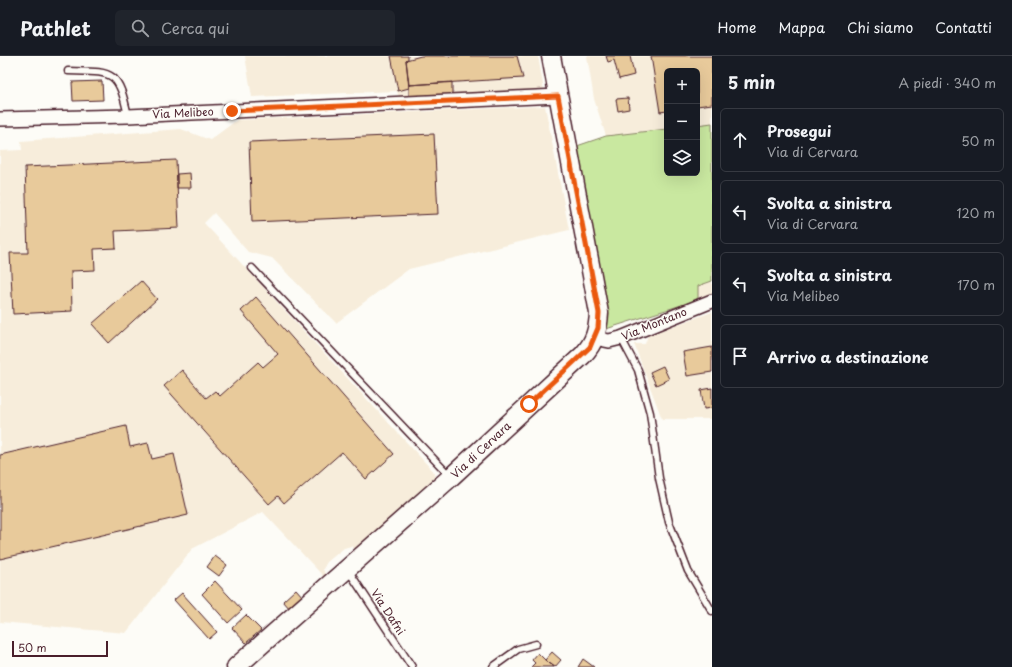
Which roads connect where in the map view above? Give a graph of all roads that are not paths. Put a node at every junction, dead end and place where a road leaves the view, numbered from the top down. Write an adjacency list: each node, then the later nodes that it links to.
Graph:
1 (551, 56): 3 (street, Via di Cervara)
2 (68, 71): 4 (lane)
3 (558, 96): 4 (street, Via Melibeo); 8 (street, Via di Cervara)
4 (128, 116): 5 (street, Via Melibeo)
5 (0, 119)
6 (252, 268): 10 (lane)
7 (712, 301): 9 (street, Via Montano)
8 (595, 338): 9 (street, Via Montano); 10 (street, Via di Cervara)
9 (621, 338): 12 (lane)
10 (451, 477): 11 (street, Via di Cervara)
11 (347, 568): 14 (street, Via di Cervara); 15 (lane, Via Dafni)
12 (712, 612)
13 (536, 644): 16 (lane)
14 (236, 667)
15 (412, 667)
16 (493, 667)

